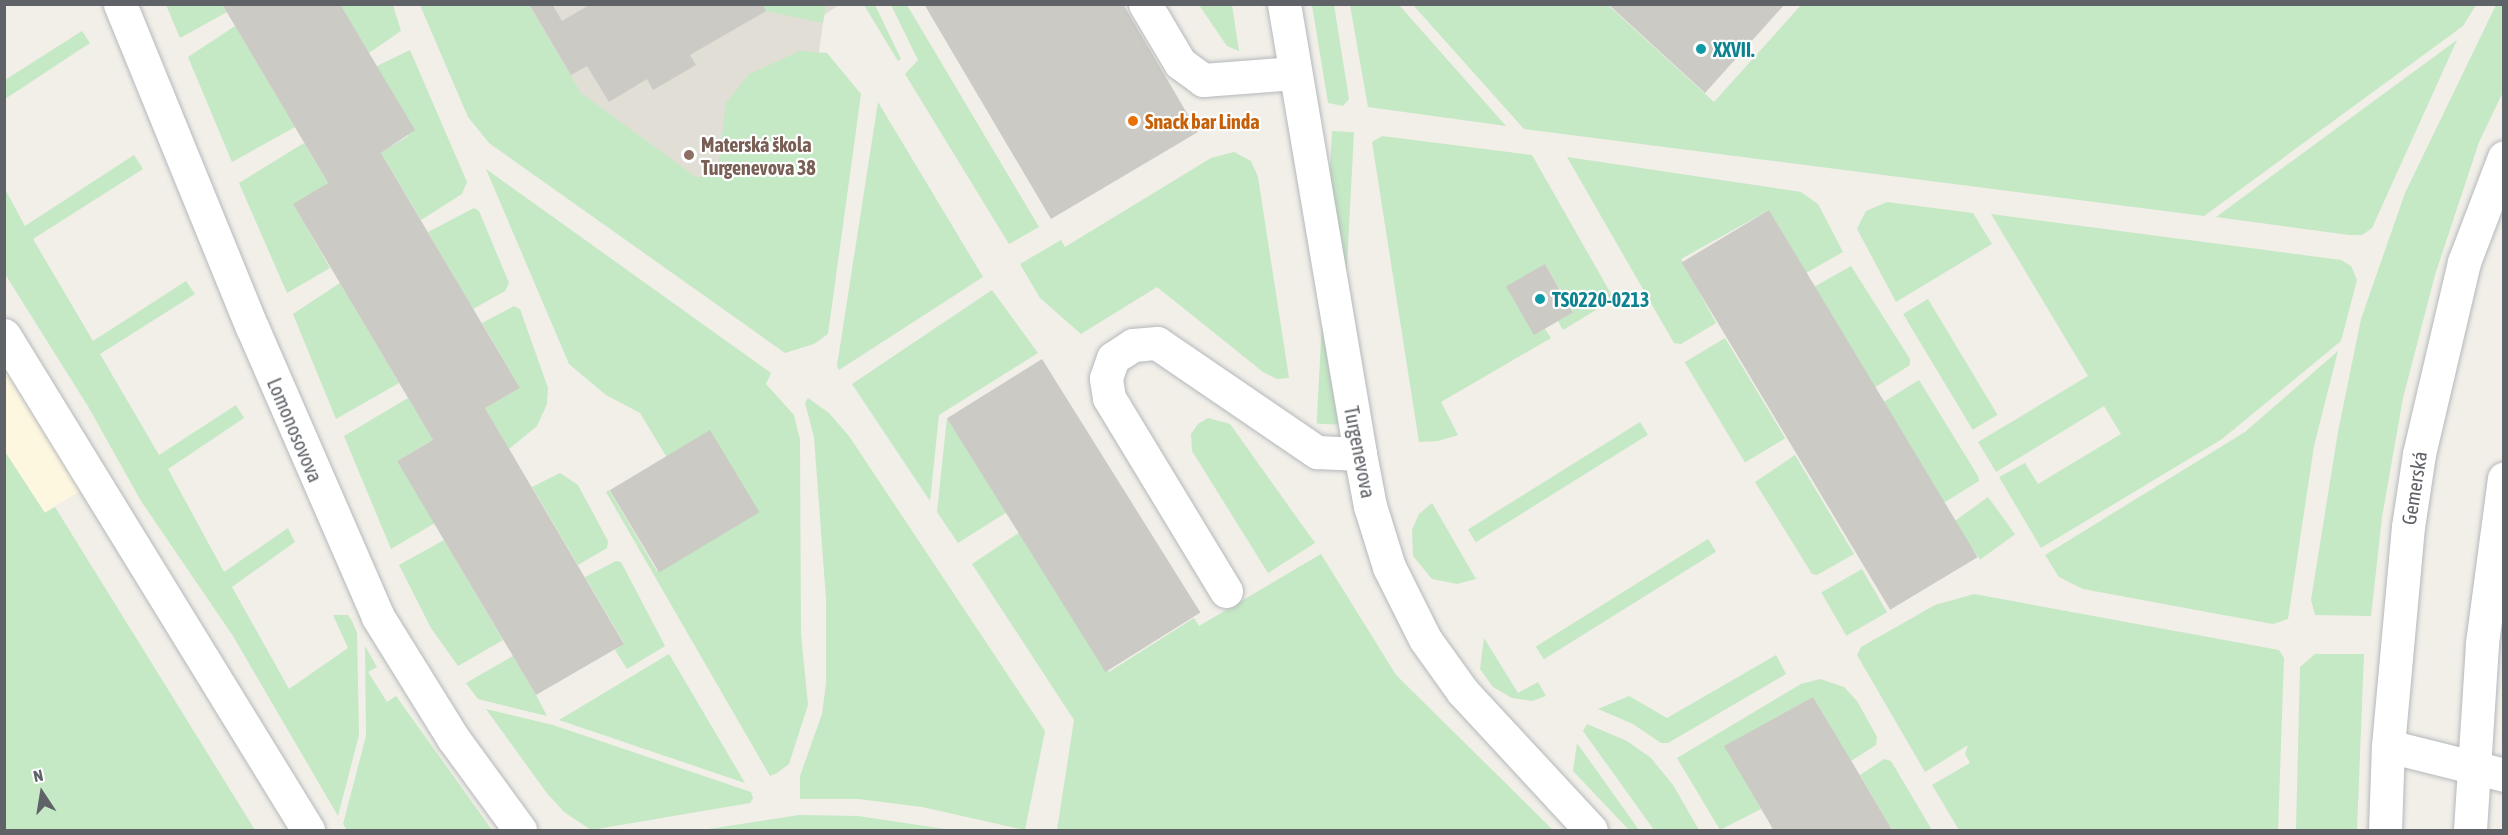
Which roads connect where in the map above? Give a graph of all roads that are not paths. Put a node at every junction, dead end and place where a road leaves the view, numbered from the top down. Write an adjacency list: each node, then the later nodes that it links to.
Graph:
1 (120, 4): 13 (street, Lomonosovova)
2 (1145, 4): 4 (street)
3 (1284, 4): 4 (street, Turgenevova)
4 (1295, 74): 7 (street, Turgenevova)
5 (2504, 157): 10 (street, Gemerská)
6 (4, 335): 12 (street)
7 (1360, 454): 9 (street); 14 (street, Turgenevova)
8 (2504, 478): 11 (street)
9 (1226, 591)
10 (2388, 747): 11 (street); 15 (street, Gemerská)
11 (2488, 771): 16 (street)
12 (308, 831)
13 (520, 831)
14 (1591, 831)
15 (2385, 831)
16 (2470, 831)

